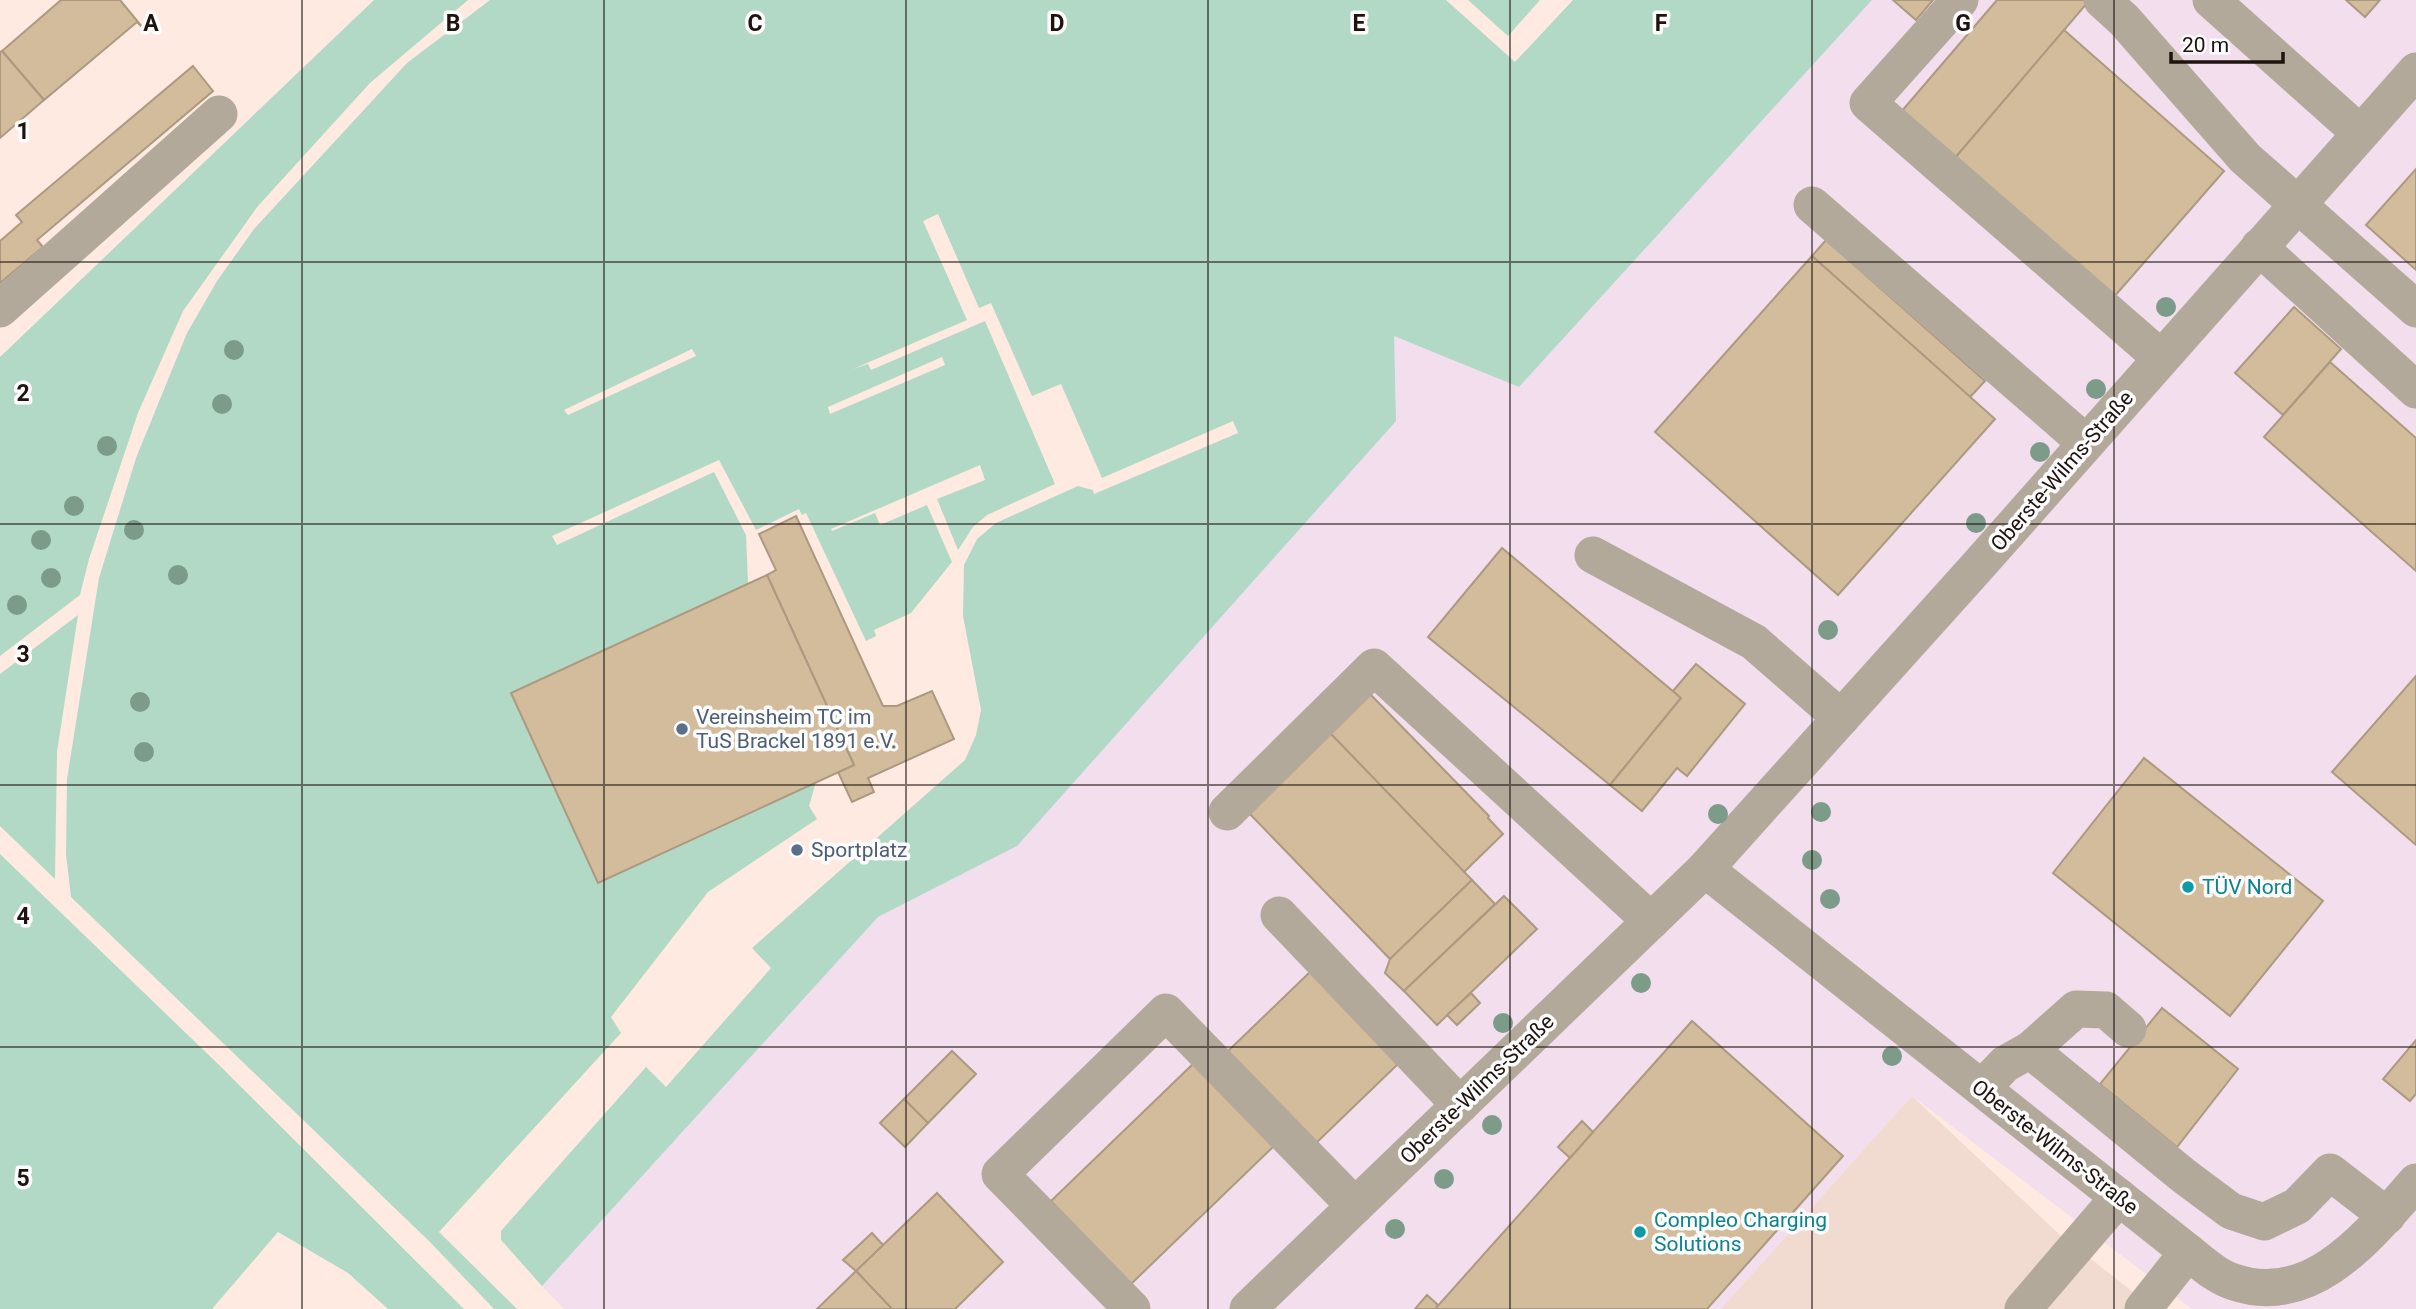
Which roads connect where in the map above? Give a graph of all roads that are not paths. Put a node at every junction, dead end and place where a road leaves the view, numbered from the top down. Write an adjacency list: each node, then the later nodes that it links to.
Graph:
1 (1959, 0): 12 (street)
2 (2102, 0): 7 (street)
3 (2211, 0): 6 (street)
4 (2416, 71): 6 (street, Oberste-Wilms-Straße)
5 (219, 114): 10 (street)
6 (2360, 133): 7 (street, Oberste-Wilms-Straße)
7 (2297, 204): 9 (street, Oberste-Wilms-Straße); 11 (street)
8 (1812, 205): 14 (street)
9 (2259, 247): 12 (street, Oberste-Wilms-Straße); 13 (street)
10 (0, 309)
11 (2416, 309)
12 (2161, 358): 14 (street, Oberste-Wilms-Straße)
13 (2416, 390)
14 (2087, 443): 16 (street, Oberste-Wilms-Straße)
15 (1593, 555): 16 (street)
16 (1841, 718): 18 (street, Oberste-Wilms-Straße)
17 (1227, 812): 20 (street)
18 (1705, 869): 20 (street, Oberste-Wilms-Straße); 23 (street, Oberste-Wilms-Straße)
19 (1279, 915): 24 (street)
20 (1651, 921): 24 (street, Oberste-Wilms-Straße)
21 (2128, 1029): 22 (street)
22 (2030, 1050): 23 (street); 28 (street)
23 (1982, 1088): 26 (street, Oberste-Wilms-Straße)
24 (1460, 1105): 27 (street, Oberste-Wilms-Straße)
25 (2416, 1182): 28 (street, Oberste-Wilms-Straße)
26 (2119, 1197): 29 (street, Oberste-Wilms-Straße); 32 (street)
27 (1355, 1206): 30 (street); 31 (street, Oberste-Wilms-Straße)
28 (2387, 1216): 29 (street, Oberste-Wilms-Straße)
29 (2188, 1252): 33 (street)
30 (1132, 1309)
31 (1248, 1309)
32 (2023, 1309)
33 (2143, 1309)

